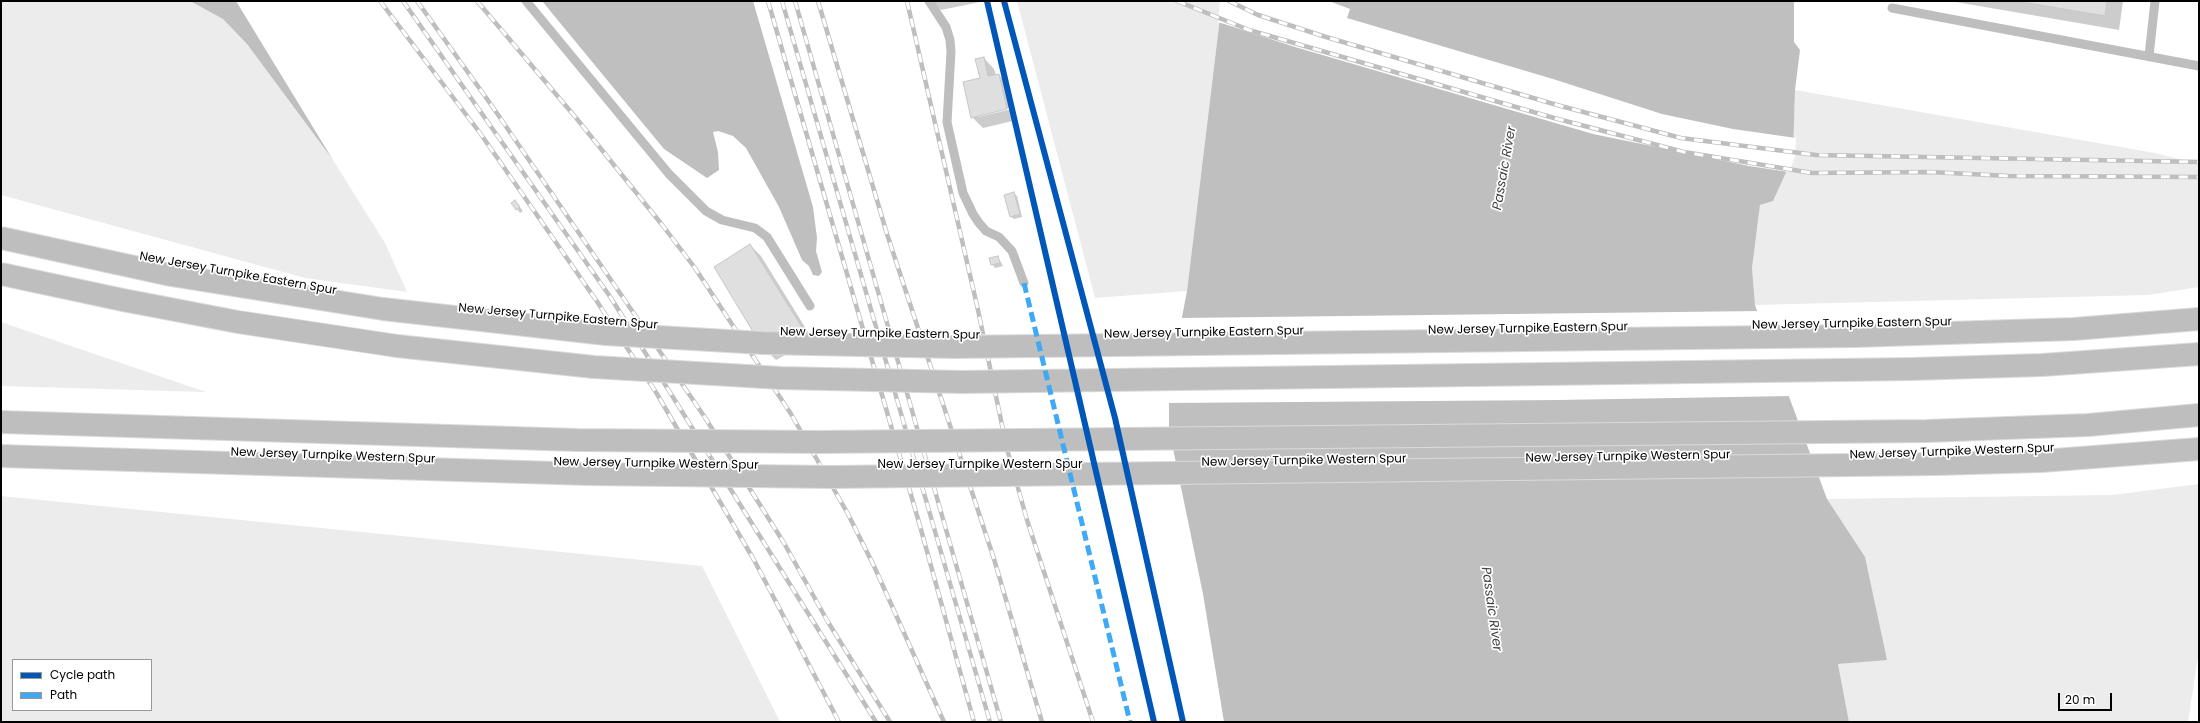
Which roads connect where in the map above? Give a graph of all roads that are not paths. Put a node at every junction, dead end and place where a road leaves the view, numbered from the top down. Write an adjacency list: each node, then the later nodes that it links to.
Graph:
1 (526, 1): 10 (lane)
2 (930, 1): 9 (lane)
3 (2155, 1): 5 (lane)
4 (1892, 8): 5 (lane)
5 (2149, 56): 6 (lane)
6 (2199, 66)
7 (1, 238): 11 (highway, New Jersey Turnpike Eastern Spur, bridge)
8 (1, 274): 12 (highway, bridge)
9 (1024, 283)
10 (810, 306)
11 (2199, 319)
12 (2199, 354)
13 (2199, 415): 14 (highway, New Jersey Turnpike Western Spur, bridge)
14 (1, 422)
15 (2199, 449): 16 (highway, New Jersey Turnpike Western Spur, bridge)
16 (1, 456)

